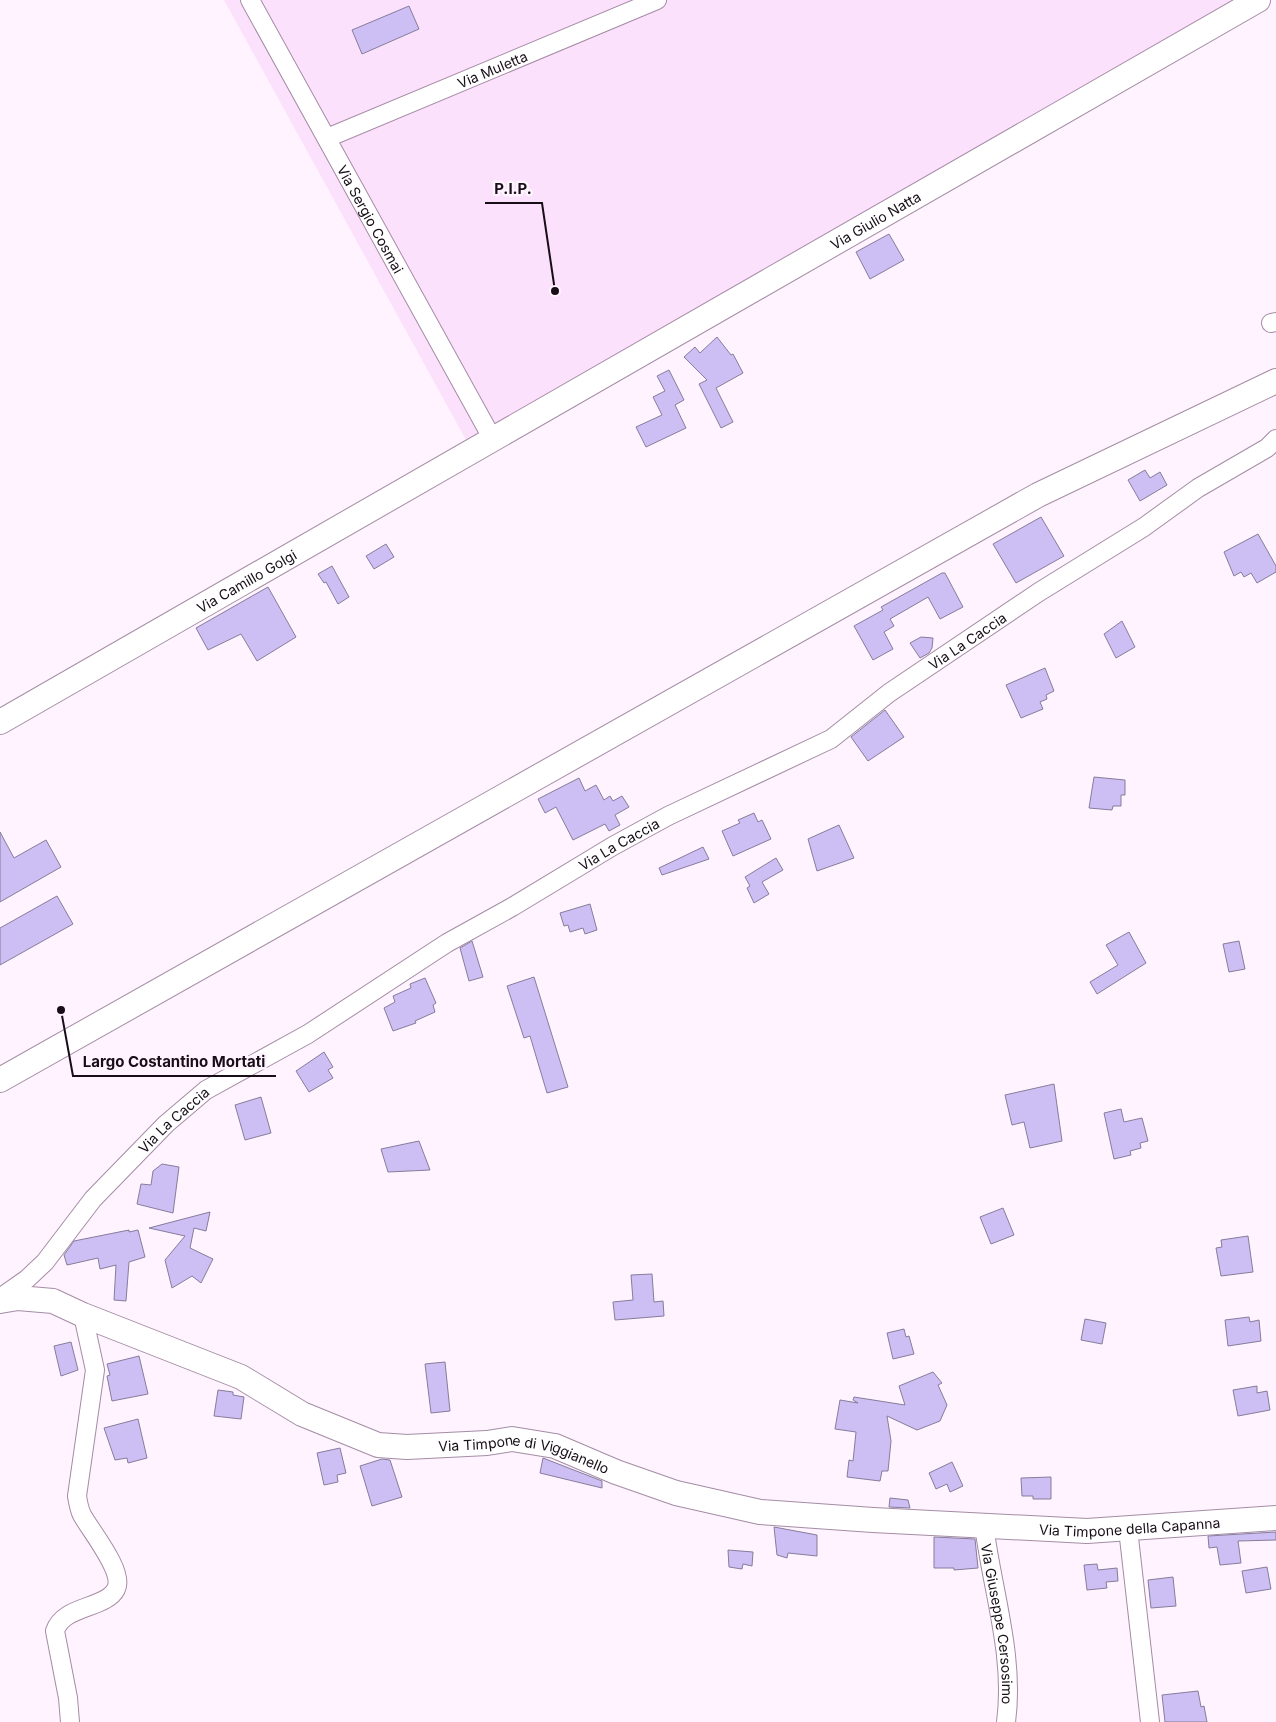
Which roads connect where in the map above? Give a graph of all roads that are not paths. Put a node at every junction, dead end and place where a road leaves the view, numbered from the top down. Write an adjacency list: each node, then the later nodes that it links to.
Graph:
1 (250, 0): 4 (street, Via Sergio Cosmai)
2 (657, 0): 4 (street, Via Muletta)
3 (1258, 0): 6 (street, Via Giulio Natta)
4 (327, 138): 6 (street, Via Sergio Cosmai)
5 (1275, 384): 9 (street)
6 (492, 438): 8 (street, Via Camillo Golgi)
7 (1276, 439): 10 (street, Via La Caccia)
8 (0, 722)
9 (0, 1080)
10 (0, 1299): 11 (street, Via Timpone di Viggianello)
11 (83, 1315): 13 (street, Via Timpone di Viggianello); 15 (street)
12 (1276, 1518): 14 (street, Via Timpone della Capanna)
13 (984, 1525): 14 (street, Via Timpone della Capanna); 16 (street, Via Giuseppe Cersosimo)
14 (1128, 1529): 17 (street)
15 (70, 1722)
16 (1006, 1722)
17 (1150, 1722)

